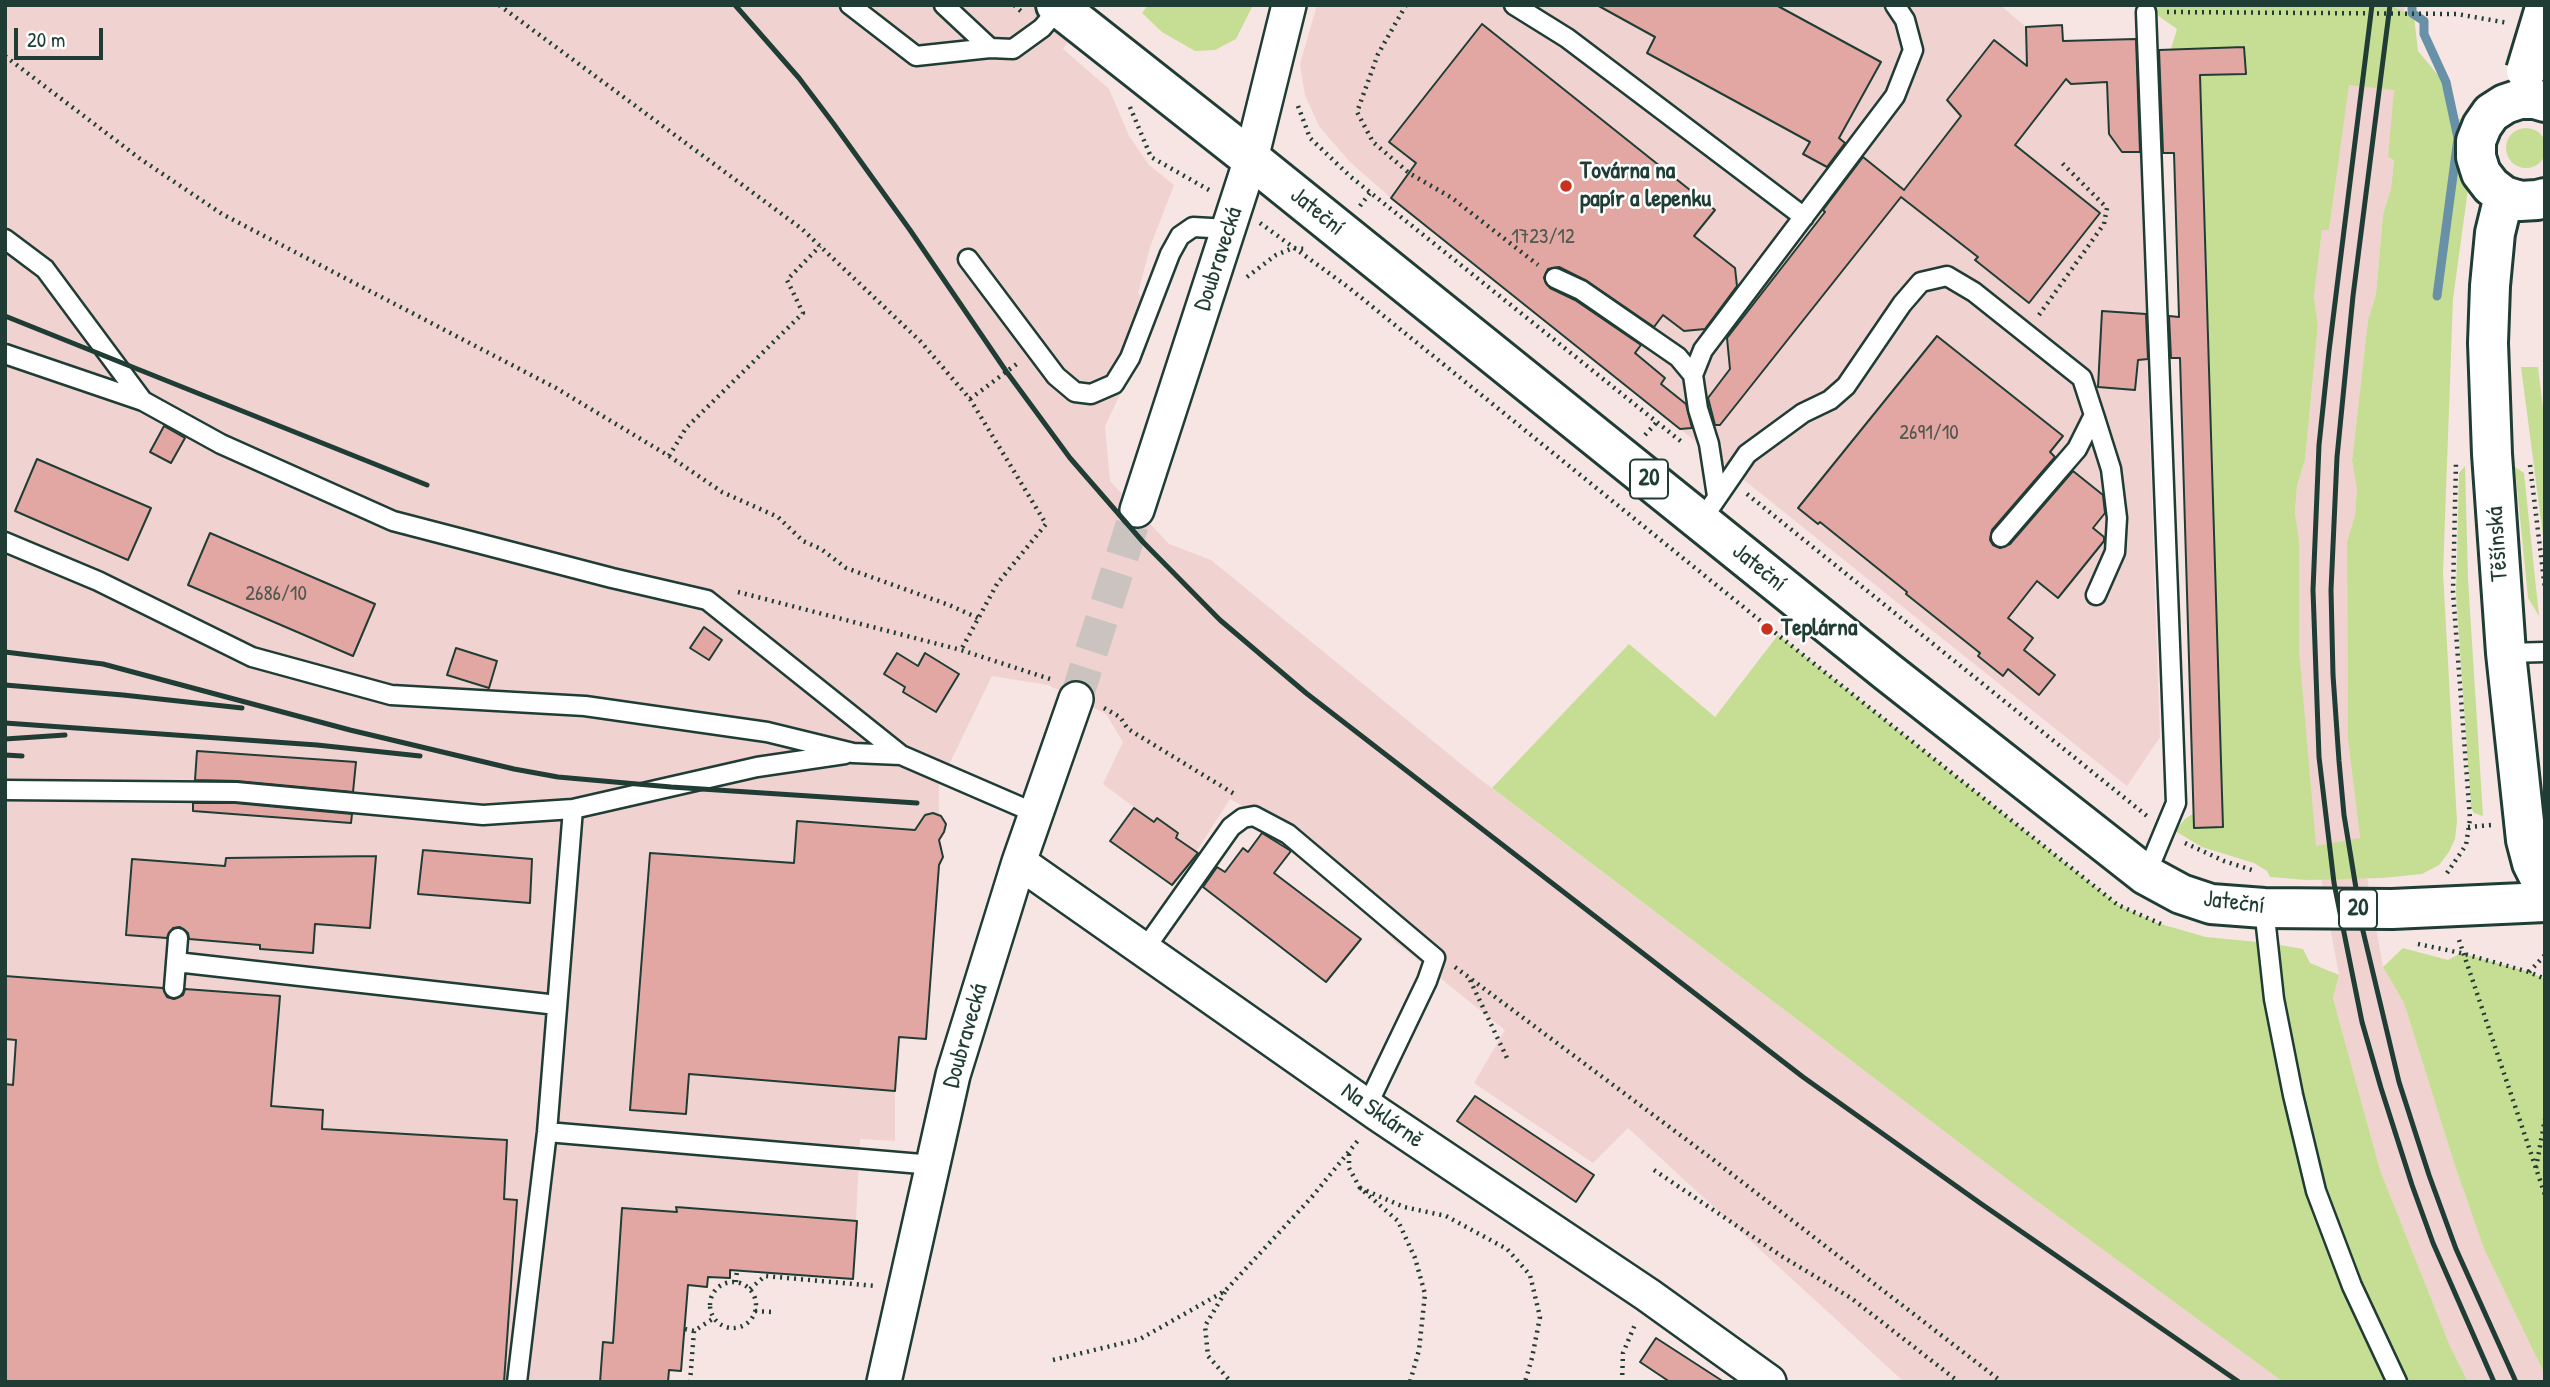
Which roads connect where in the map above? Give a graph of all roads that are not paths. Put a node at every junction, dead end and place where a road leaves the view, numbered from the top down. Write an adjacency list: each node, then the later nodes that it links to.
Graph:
1 (850, 5): 9 (lane)
2 (944, 5): 9 (lane)
3 (1289, 5): 11 (street, Doubravecká)
4 (1514, 5): 15 (lane)
5 (1895, 5): 15 (lane)
6 (2146, 12): 37 (lane)
7 (1053, 14): 9 (lane); 11 (main road, Jateční / 20)
8 (2532, 16): 10 (main road, bridge)
9 (990, 48)
10 (2530, 90): 12 (main road)
11 (1251, 159): 14 (street, Doubravecká); 23 (main road, Jateční / 20)
12 (2504, 196): 13 (main road); 29 (main road, Těšínská)
13 (2545, 198)
14 (1232, 217): 17 (lane); 24 (street, Doubravecká)
15 (1804, 217): 20 (lane)
16 (5, 239): 21 (lane)
17 (968, 259)
18 (1555, 278): 20 (lane)
19 (5, 354): 21 (lane)
20 (1693, 375): 23 (lane)
21 (143, 401): 32 (lane)
22 (2094, 415): 23 (lane); 25 (lane); 27 (lane)
23 (1709, 509): 37 (main road, Jateční / 20)
24 (1137, 510)
25 (2001, 537)
26 (5, 542): 31 (lane)
27 (2096, 595)
28 (2545, 652): 29 (lane)
29 (2506, 653): 38 (main road, Těšínská)
30 (1077, 695): 35 (street, Doubravecká)
31 (853, 753): 32 (lane); 34 (lane)
32 (901, 755): 35 (lane)
33 (5, 790): 34 (lane)
34 (573, 809): 45 (lane)
35 (1035, 813): 36 (street, Doubravecká)
36 (1019, 862): 42 (street, Na Sklárně); 48 (street, Doubravecká)
37 (2146, 874): 39 (main road, Jateční / 20)
38 (2545, 889)
39 (2261, 890): 40 (main road, Jateční / 20); 52 (lane)
40 (2545, 902)
41 (177, 938): 43 (lane)
42 (1144, 950): 46 (street, Na Sklárně); 46 (lane)
43 (176, 962): 44 (lane); 45 (lane)
44 (174, 988)
45 (557, 1005): 47 (lane)
46 (1373, 1110): 49 (street, Na Sklárně)
47 (547, 1132): 48 (lane); 50 (lane)
48 (933, 1166): 51 (street, Doubravecká)
49 (1754, 1377)
50 (517, 1382)
51 (884, 1382)
52 (2397, 1382)

